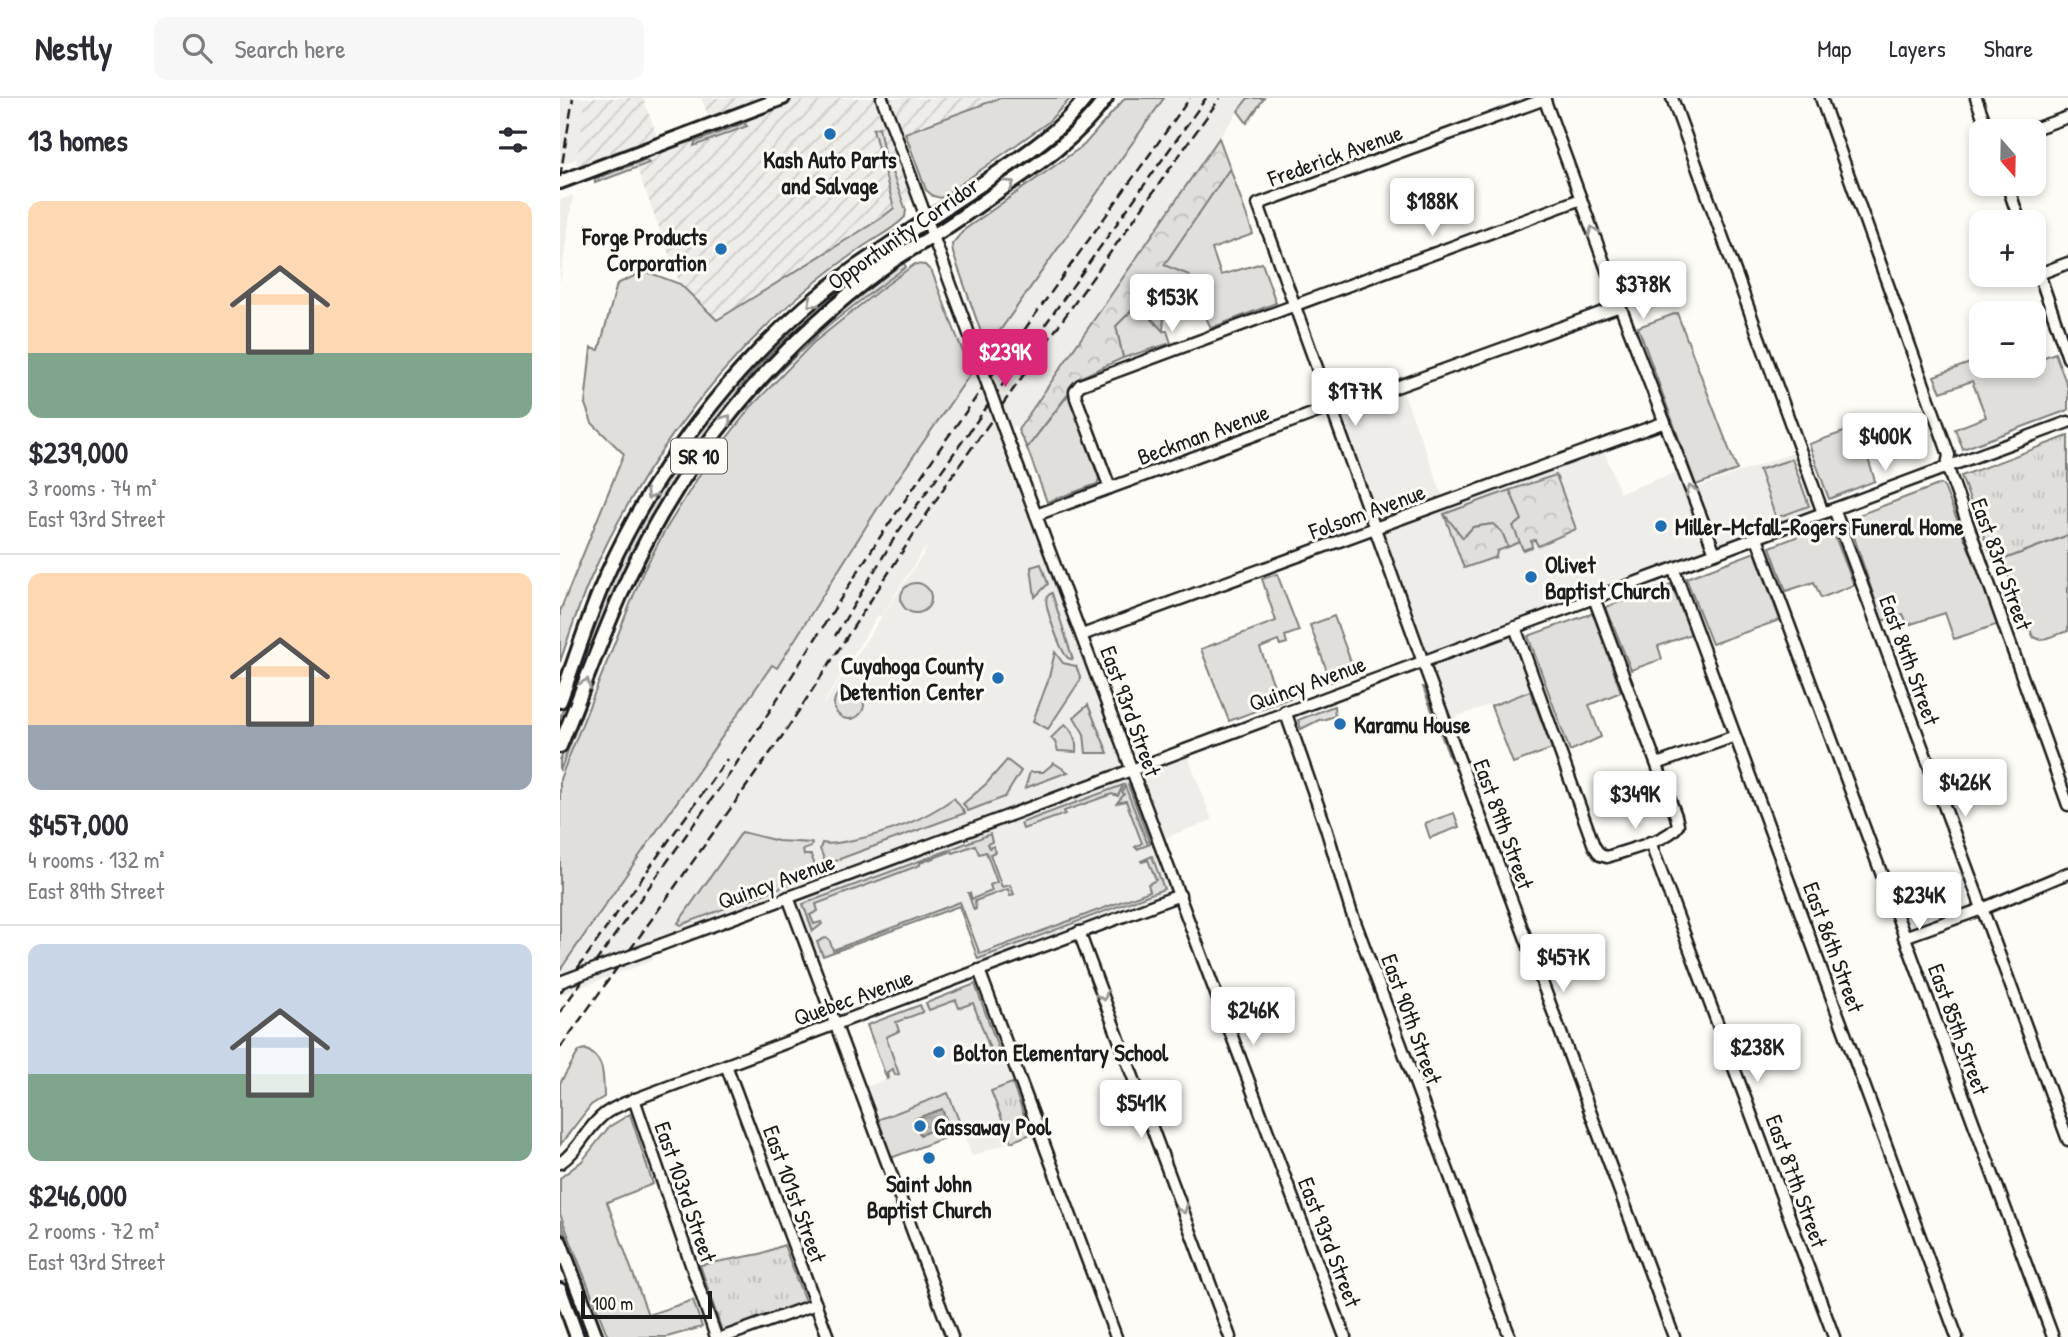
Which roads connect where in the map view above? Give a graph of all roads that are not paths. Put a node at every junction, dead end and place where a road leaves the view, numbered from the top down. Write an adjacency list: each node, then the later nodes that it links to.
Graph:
1 (783, 98): 12 (main road)
2 (882, 98): 15 (street, East 93rd Street)
3 (1086, 98): 15 (main road, Opportunity Corridor / SR 10)
4 (1106, 98): 16 (main road, Opportunity Corridor / SR 10, one-way to 4)
5 (1544, 98): 13 (street); 14 (street, Frederick Avenue)
6 (1672, 98): 29 (street)
7 (1821, 98): 26 (street, East 83rd Street)
8 (1976, 98): 10 (street)
9 (2068, 117): 11 (street)
10 (1984, 119)
11 (2046, 125)
12 (560, 182)
13 (1581, 199): 20 (street); 21 (street, one-way to 13)
14 (1258, 204): 20 (street, East 89th Street)
15 (927, 220): 16 (street, East 93rd Street); 39 (main road, Opportunity Corridor / SR 10, one-way to 39)
16 (933, 236): 30 (street, East 93rd Street, bridge); 42 (main road, Opportunity Corridor / SR 10, one-way to 16)
17 (2068, 263): 18 (street)
18 (2046, 271)
19 (2043, 287): 22 (street)
20 (1293, 306): 23 (street, East 89th Street); 27 (street)
21 (1620, 306): 23 (street, Beckman Avenue); 24 (street)
22 (2068, 358)
23 (1332, 409): 27 (street, Beckman Avenue); 31 (street, East 89th Street)
24 (1665, 422): 31 (street, Folsom Avenue); 33 (street, one-way to 24)
25 (2068, 422): 26 (street, Quincy Avenue)
26 (1947, 466): 28 (street, Quincy Avenue); 45 (street, East 83rd Street)
27 (1110, 488): 30 (street, Beckman Avenue)
28 (1834, 509): 29 (street, Quincy Avenue); 50 (street, East 84th Street)
29 (1823, 513): 32 (street, Quincy Avenue)
30 (1036, 515): 37 (street, East 93rd Street)
31 (1375, 528): 37 (street, Folsom Avenue); 38 (street, East 89th Street)
32 (1757, 538): 33 (street, Quincy Avenue); 52 (street, East 85th Street)
33 (1715, 553): 34 (street, Quincy Avenue)
34 (1674, 570): 35 (street, Quincy Avenue); 41 (street, East 86th Street)
35 (1594, 598): 36 (street, Quincy Avenue); 43 (street)
36 (1515, 627): 38 (street, Quincy Avenue); 46 (street)
37 (1082, 635): 44 (street, East 93rd Street)
38 (1423, 661): 40 (street, Quincy Avenue); 73 (street, East 89th Street)
39 (560, 701)
40 (1285, 711): 44 (street, Quincy Avenue); 72 (street, East 90th Street)
41 (1735, 736): 43 (street); 75 (street, East 86th Street)
42 (560, 746)
43 (1657, 764): 46 (street)
44 (1131, 769): 48 (street, East 93rd Street); 49 (street, Quincy Avenue)
45 (2068, 805)
46 (1650, 842): 74 (street, East 87th Street)
47 (2068, 873): 50 (street)
48 (1180, 895): 51 (street, Quebec Avenue); 71 (street, East 93rd Street)
49 (788, 897): 54 (street, Quincy Avenue, bridge); 55 (street)
50 (1982, 909): 52 (street); 58 (street, East 84th Street)
51 (1079, 932): 53 (street, Quebec Avenue); 70 (street, one-way to 70)
52 (1904, 937): 76 (street, East 85th Street)
53 (979, 970): 55 (street, Quebec Avenue); 69 (street)
54 (560, 982)
55 (835, 1024): 56 (street, Quebec Avenue); 68 (street)
56 (726, 1065): 57 (street, Quebec Avenue); 62 (street, East 101st Street)
57 (634, 1100): 59 (street, Quebec Avenue); 65 (street, East 103rd Street)
58 (2068, 1140)
59 (560, 1163)
60 (560, 1242): 64 (main road)
61 (561, 1298): 63 (main road)
62 (816, 1304): 66 (street); 67 (street, East 101st Street)
63 (577, 1337)
64 (596, 1337)
65 (716, 1337)
66 (724, 1337)
67 (828, 1337)
68 (952, 1337)
69 (1116, 1337)
70 (1230, 1337)
71 (1345, 1337)
72 (1510, 1337)
73 (1674, 1337)
74 (1834, 1337)
75 (1958, 1337)
76 (2053, 1337)

